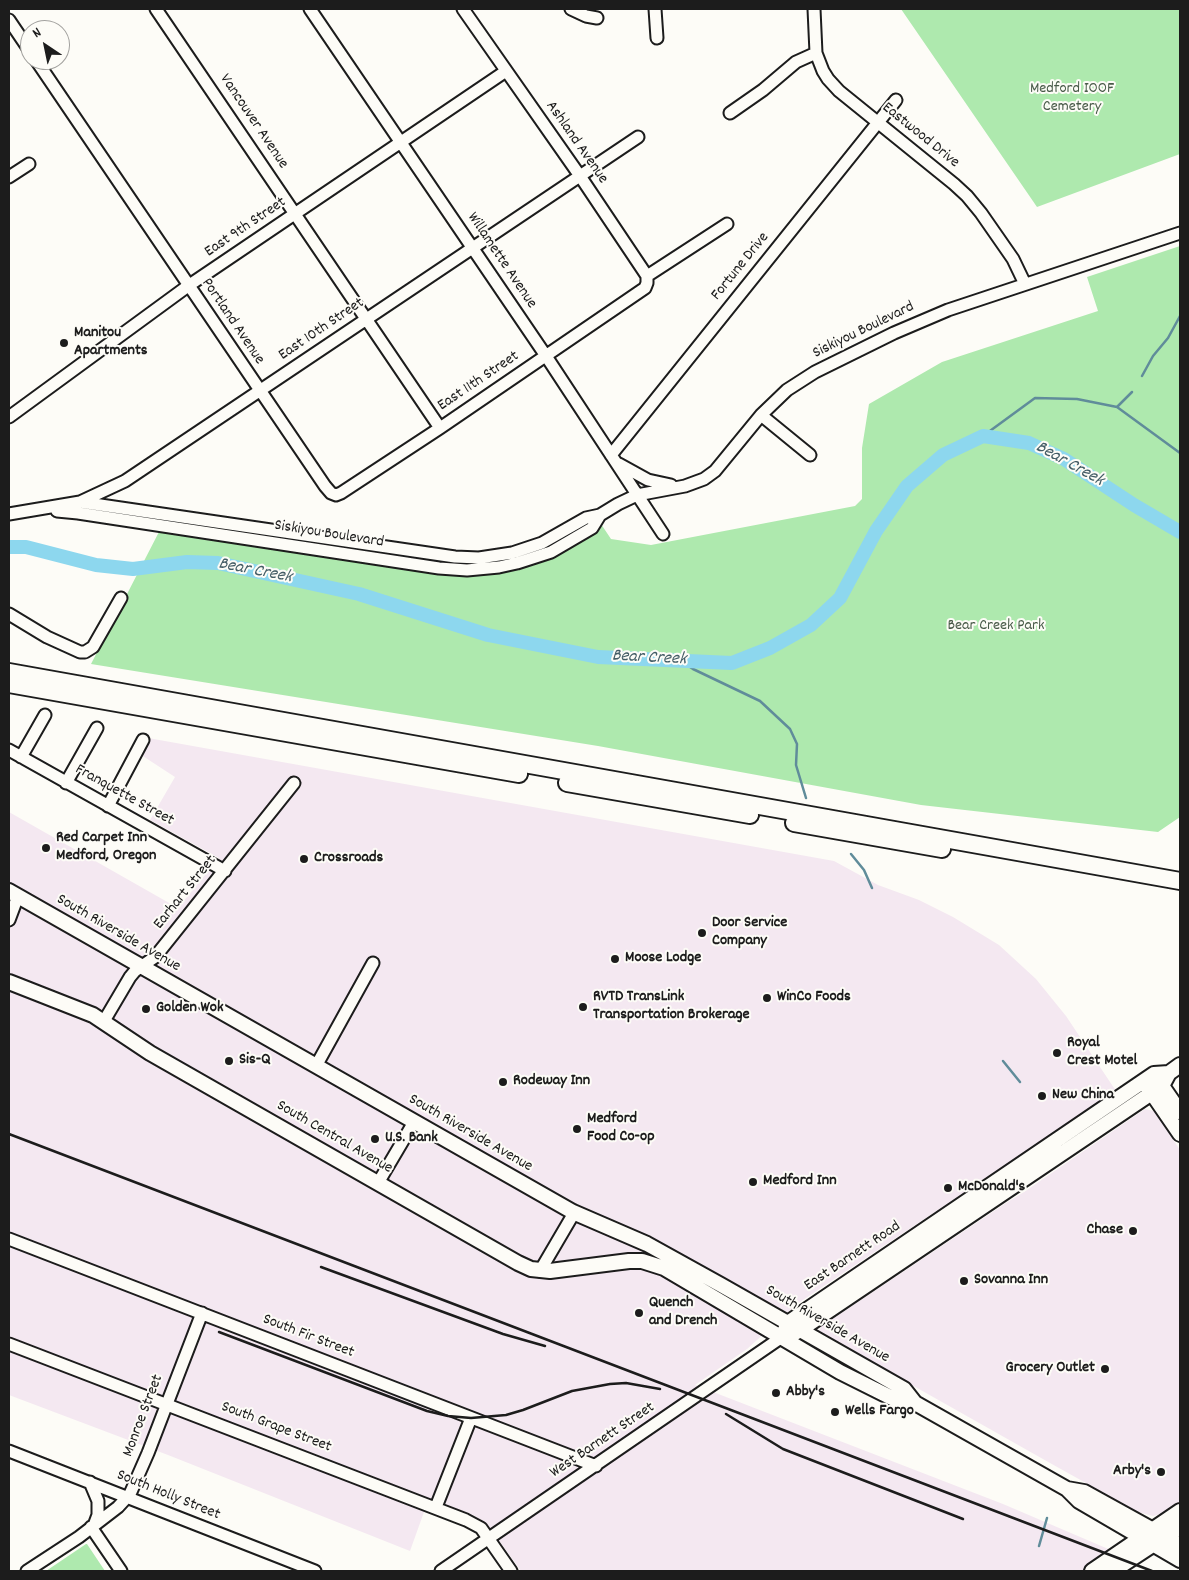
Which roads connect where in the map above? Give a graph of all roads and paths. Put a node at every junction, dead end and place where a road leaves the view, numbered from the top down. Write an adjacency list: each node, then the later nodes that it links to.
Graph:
1 (156, 9): 22 (street, Vancouver Avenue)
2 (310, 9): 18 (street, Willamette Avenue)
3 (463, 9): 13 (street, Ashland Avenue)
4 (571, 9): 7 (street)
5 (655, 9): 10 (street)
6 (814, 9): 11 (street, Eastwood Drive)
7 (597, 18)
8 (9, 20): 9 (street)
9 (20, 36)
10 (657, 38)
11 (816, 53): 15 (street); 16 (street, Eastwood Drive)
12 (43, 70): 28 (street, Portland Avenue)
13 (506, 72): 18 (street, East 9th Street); 20 (street, Ashland Avenue)
14 (896, 100): 16 (street, Fortune Drive)
15 (730, 113)
16 (878, 122): 27 (street, Eastwood Drive); 36 (street, Fortune Drive)
17 (638, 137): 20 (street, East 10th Street)
18 (401, 143): 22 (street, East 9th Street); 25 (street, Willamette Avenue)
19 (28, 164): 21 (street)
20 (580, 176): 25 (street, East 10th Street); 26 (street, Ashland Avenue)
21 (9, 177)
22 (295, 214): 28 (street, East 9th Street); 29 (street, Vancouver Avenue)
23 (727, 224): 26 (street)
24 (1180, 233): 27 (street, Siskiyou Boulevard)
25 (473, 248): 29 (street, East 10th Street); 30 (street, Willamette Avenue)
26 (647, 276): 30 (street, East 11th Street)
27 (1026, 284): 32 (street, Siskiyou Boulevard)
28 (188, 286): 31 (street, Portland Avenue); 33 (street, East 9th Street)
29 (367, 319): 31 (street, East 10th Street); 34 (street, Vancouver Avenue)
30 (546, 356): 34 (street, East 11th Street); 36 (street, Willamette Avenue)
31 (260, 392): 37 (street, East 10th Street); 39 (street, Portland Avenue)
32 (761, 415): 35 (street); 38 (street, Siskiyou Boulevard)
33 (9, 417)
34 (440, 428): 39 (street, East 11th Street)
35 (810, 454)
36 (614, 458): 38 (street); 40 (street, Willamette Avenue)
37 (125, 481): 41 (street, East 10th Street); 42 (street)
38 (685, 486): 40 (street, Siskiyou Boulevard)
39 (341, 493)
40 (637, 495): 45 (street, Siskiyou Boulevard); 46 (street, Willamette Avenue)
41 (80, 502): 42 (street, Siskiyou Boulevard); 43 (street, East 10th Street)
42 (123, 508): 45 (street, Siskiyou Boulevard)
43 (40, 509): 44 (street, East 10th Street); 45 (street, Siskiyou Boulevard)
44 (9, 514)
45 (600, 516)
46 (663, 534)
47 (121, 598): 48 (street)
48 (9, 614)
49 (9, 672): 60 (highway)
50 (9, 684): 61 (highway)
51 (45, 716): 55 (street)
52 (98, 728): 56 (street)
53 (142, 740): 58 (street)
54 (9, 750): 55 (street, Franquette Street)
55 (21, 756): 56 (street, Franquette Street)
56 (66, 782): 58 (street, Franquette Street)
57 (294, 783): 59 (street, Earhart Street)
58 (108, 806): 59 (street, Franquette Street)
59 (224, 871): 65 (street, Earhart Street)
60 (1180, 881)
61 (1180, 892)
62 (13, 893): 63 (street); 65 (main road, South Riverside Avenue)
63 (9, 920)
64 (373, 963): 68 (street)
65 (140, 967): 67 (street, Earhart Street); 68 (main road, South Riverside Avenue)
66 (9, 982): 67 (main road, South Central Avenue)
67 (104, 1021): 74 (main road, South Central Avenue)
68 (316, 1066): 72 (main road, South Riverside Avenue)
69 (1175, 1069): 70 (main road, East Barnett Road)
70 (1153, 1083): 71 (main road); 73 (main road); 77 (main road, East Barnett Road); 82 (main road, East Barnett Road)
71 (1180, 1112)
72 (414, 1122): 74 (street); 75 (main road, South Riverside Avenue)
73 (1180, 1134)
74 (378, 1183): 81 (main road, South Central Avenue)
75 (574, 1213): 76 (main road, South Riverside Avenue); 81 (street)
76 (613, 1229): 79 (main road); 84 (main road, South Riverside Avenue)
77 (922, 1231): 82 (main road); 84 (main road, East Barnett Road)
78 (9, 1239): 83 (street, South Fir Street)
79 (617, 1262): 80 (main road, South Central Avenue); 81 (main road, South Central Avenue)
80 (654, 1264): 86 (main road, South Riverside Avenue)
81 (540, 1271)
82 (887, 1272): 85 (main road, East Barnett Road)
83 (202, 1313): 91 (street, Monroe Street); 92 (street, South Fir Street)
84 (788, 1323): 85 (main road, South Riverside Avenue); 86 (main road)
85 (800, 1330): 86 (main road, East Barnett Road); 89 (main road, South Riverside Avenue)
86 (782, 1338): 88 (main road, South Riverside Avenue); 94 (street, West Barnett Street)
87 (9, 1344): 91 (street, South Grape Street)
88 (840, 1372): 89 (main road); 90 (main road, South Riverside Avenue)
89 (885, 1378): 90 (main road, South Riverside Avenue)
90 (915, 1403): 96 (main road, South Riverside Avenue)
91 (167, 1404): 97 (street, Monroe Street); 98 (street, South Grape Street)
92 (471, 1418): 94 (street, South Fir Street); 98 (street)
93 (9, 1451): 95 (street, South Holly Street)
94 (596, 1466): 103 (street, West Barnett Street)
95 (90, 1482): 97 (street, South Holly Street); 100 (street)
96 (1066, 1489): 102 (main road, South Riverside Avenue); 104 (main road, South Riverside Avenue)
97 (126, 1498): 100 (street, Monroe Street); 109 (street, South Holly Street)
98 (436, 1507): 103 (street, South Grape Street)
99 (1180, 1511): 102 (main road)
100 (93, 1525): 107 (street, Monroe Street); 108 (street)
101 (1180, 1527): 102 (main road)
102 (1159, 1533): 104 (main road); 105 (main road, South Riverside Avenue)
103 (490, 1539): 110 (street, West Barnett Street); 111 (street, South Grape Street)
104 (1147, 1542): 106 (main road, South Riverside Avenue); 112 (main road); 113 (main road)
105 (1180, 1544)
106 (1180, 1560)
107 (27, 1571)
108 (121, 1571)
109 (315, 1571)
110 (441, 1571)
111 (511, 1571)
112 (1092, 1571)
113 (1113, 1571)

